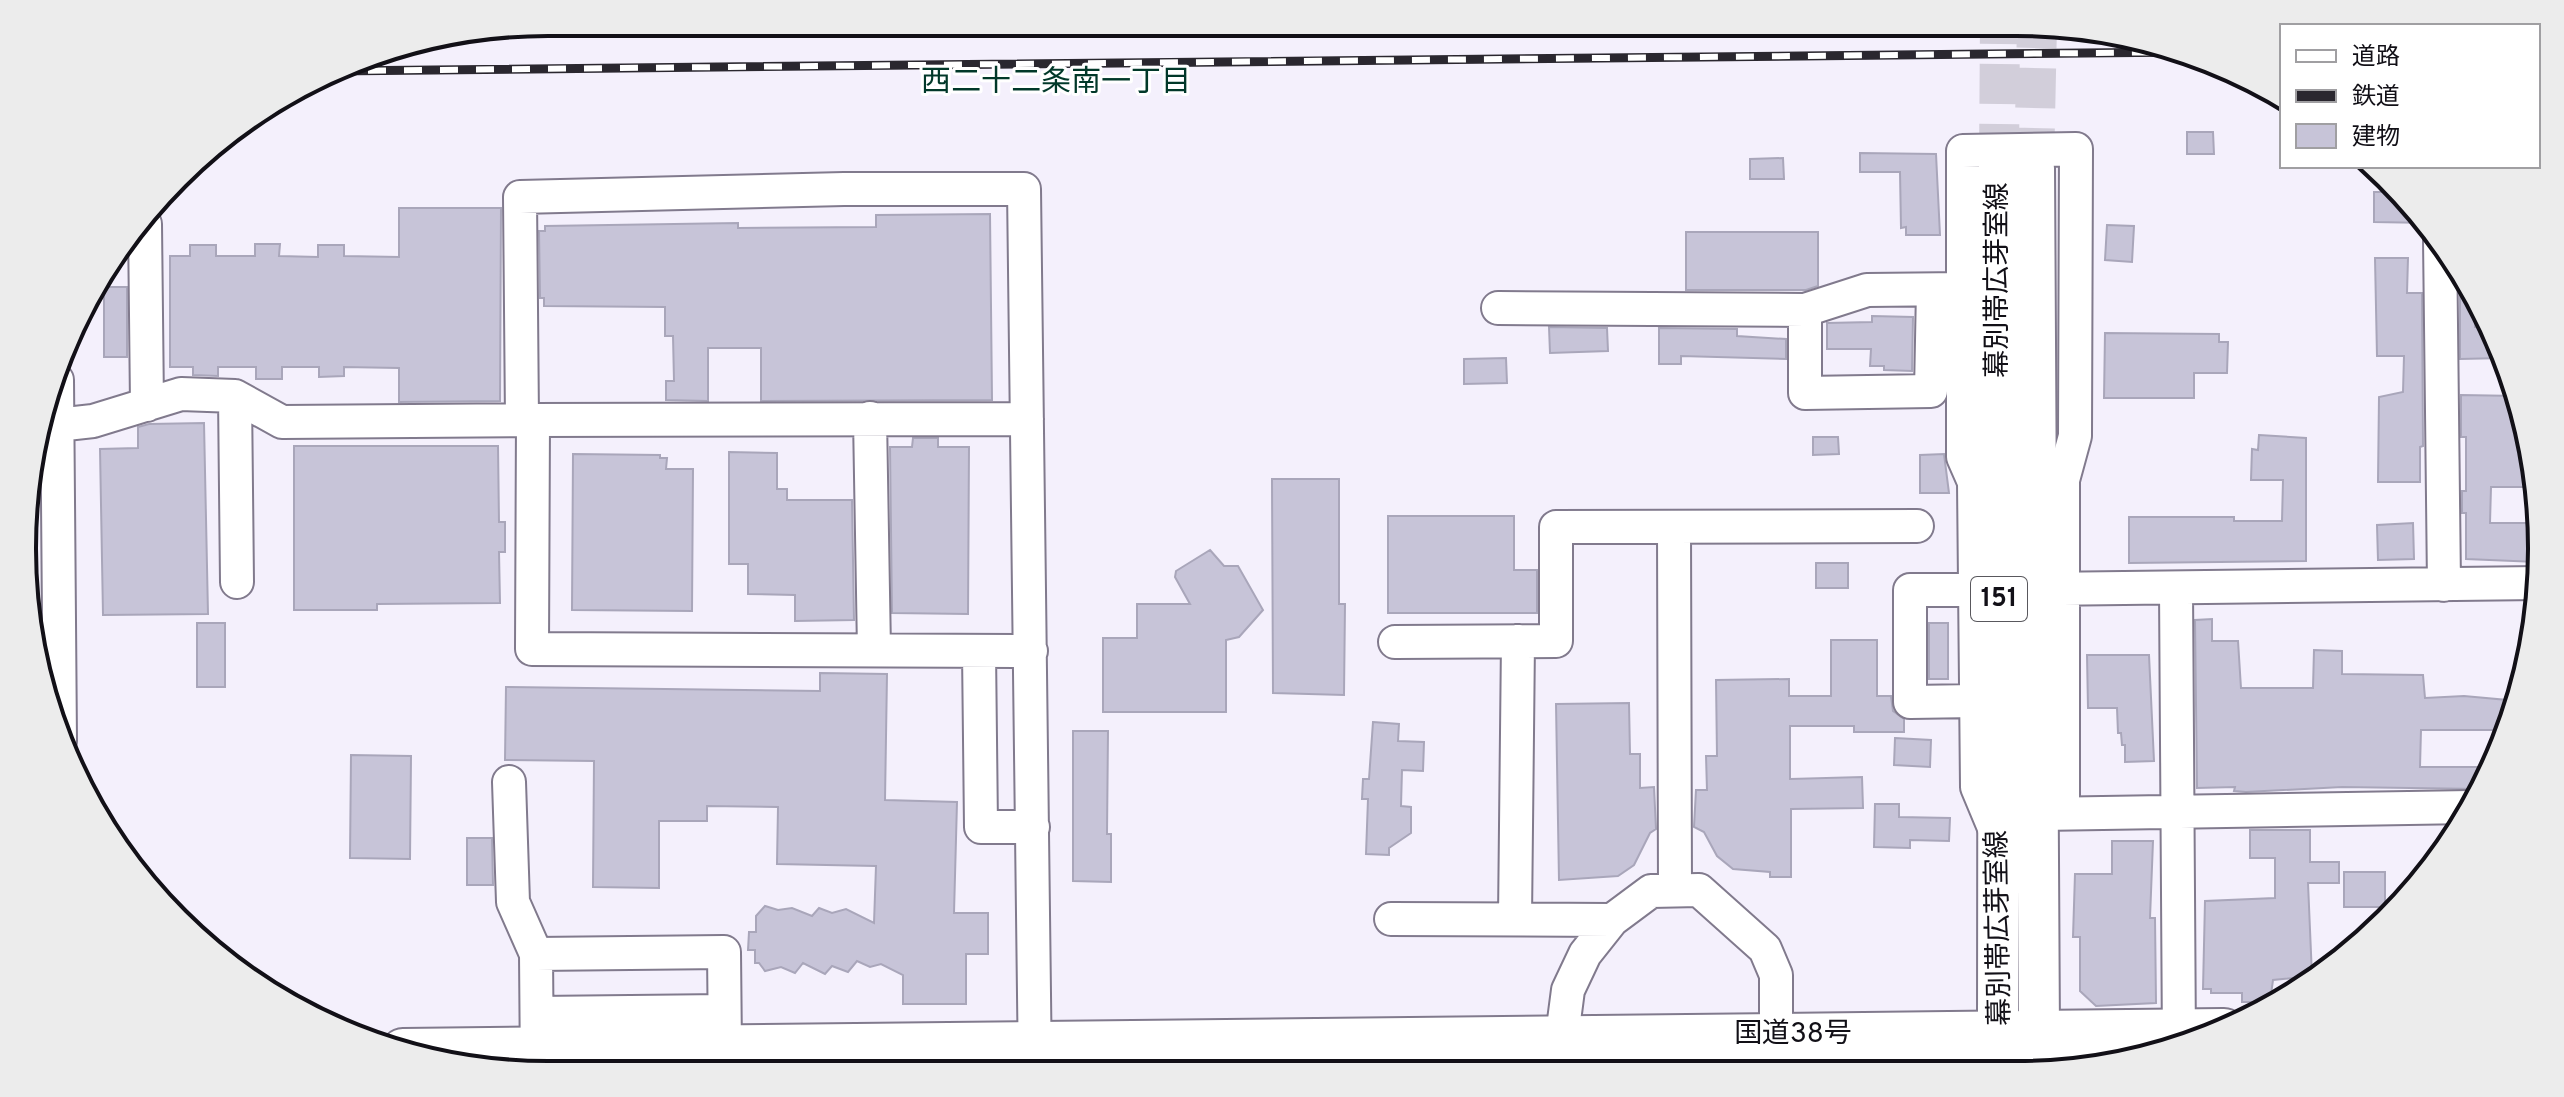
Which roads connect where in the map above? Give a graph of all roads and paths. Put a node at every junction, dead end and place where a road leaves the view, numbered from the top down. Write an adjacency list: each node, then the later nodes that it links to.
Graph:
1 (145, 233): 8 (street)
2 (2440, 262): 17 (street)
3 (1948, 289): 5 (street); 5 (street); 19 (street); 20 (street)
4 (1498, 308): 5 (street)
5 (1805, 310)
6 (235, 396): 8 (street); 11 (street); 15 (street)
7 (56, 405): 12 (street)
8 (147, 405): 12 (street)
9 (870, 418): 10 (street); 11 (street); 23 (street)
10 (1027, 419): 11 (street); 25 (street)
11 (528, 420): 23 (street)
12 (57, 425): 27 (street)
13 (1917, 526): 14 (street)
14 (1674, 527): 21 (street); 34 (street)
15 (237, 582)
16 (2527, 583): 17 (street)
17 (2444, 585): 18 (street)
18 (2176, 588): 19 (street); 30 (street)
19 (2050, 589): 31 (main road, 幕別帯広芽室線 / 151); 33 (main road, 幕別帯広芽室線 / 151)
20 (1975, 590): 26 (street); 26 (street)
21 (1518, 641): 22 (street); 36 (street)
22 (1395, 642)
23 (874, 650): 24 (street)
24 (979, 651): 25 (street); 32 (street)
25 (1031, 651): 32 (street)
26 (1976, 701): 33 (street)
27 (60, 702)
28 (509, 782): 38 (street)
29 (2458, 807): 30 (street)
30 (2178, 812): 31 (street); 40 (street)
31 (2049, 814): 46 (main road, 幕別帯広芽室線 / 151)
32 (1033, 827): 48 (street)
33 (1999, 840): 46 (main road, 幕別帯広芽室線 / 151)
34 (1675, 890): 37 (street); 41 (street)
35 (1391, 919): 36 (street)
36 (1515, 919): 37 (street)
37 (1612, 920): 42 (street)
38 (536, 954): 39 (street); 44 (street)
39 (725, 1030): 44 (highway, 国道38号); 48 (highway, 国道38号)
40 (2179, 1034)
41 (1776, 1035): 42 (highway, 国道38号); 46 (highway, 国道38号)
42 (1562, 1036): 48 (highway, 国道38号)
43 (2163, 1039): 46 (highway, 国道38号)
44 (537, 1045): 45 (highway, 国道38号)
45 (441, 1049)
46 (2019, 1051): 47 (highway, 国道38号); 49 (highway, 国道38号)
47 (2056, 1059)
48 (1036, 1060)
49 (1857, 1061)

